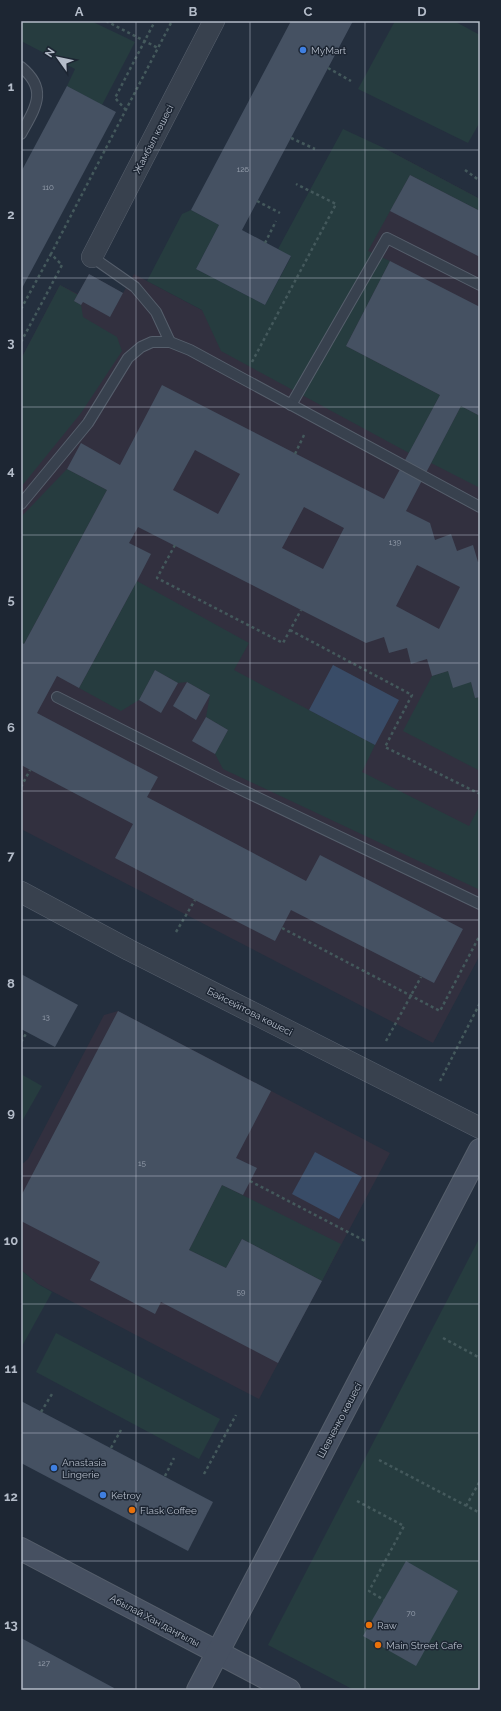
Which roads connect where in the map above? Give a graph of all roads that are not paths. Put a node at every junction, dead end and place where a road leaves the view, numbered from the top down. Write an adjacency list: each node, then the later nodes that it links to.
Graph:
1 (214, 21): 4 (street, Жамбыл көшесі)
2 (21, 67): 3 (lane)
3 (21, 134)
4 (92, 257): 6 (lane)
5 (480, 285): 7 (lane)
6 (170, 342): 7 (lane); 8 (lane)
7 (291, 405): 9 (lane)
8 (21, 504)
9 (480, 507)
10 (57, 697): 12 (lane)
11 (21, 892): 13 (street, Бәйсейітова көшесі)
12 (480, 904)
13 (480, 1128)
14 (480, 1150): 16 (street, Шевченко көшесі)
15 (21, 1549): 16 (street, Абылай Хан даңғылы)
16 (217, 1652): 17 (street, Шевченко көшесі); 18 (street, Абылай Хан даңғылы)
17 (198, 1690)
18 (290, 1690)

